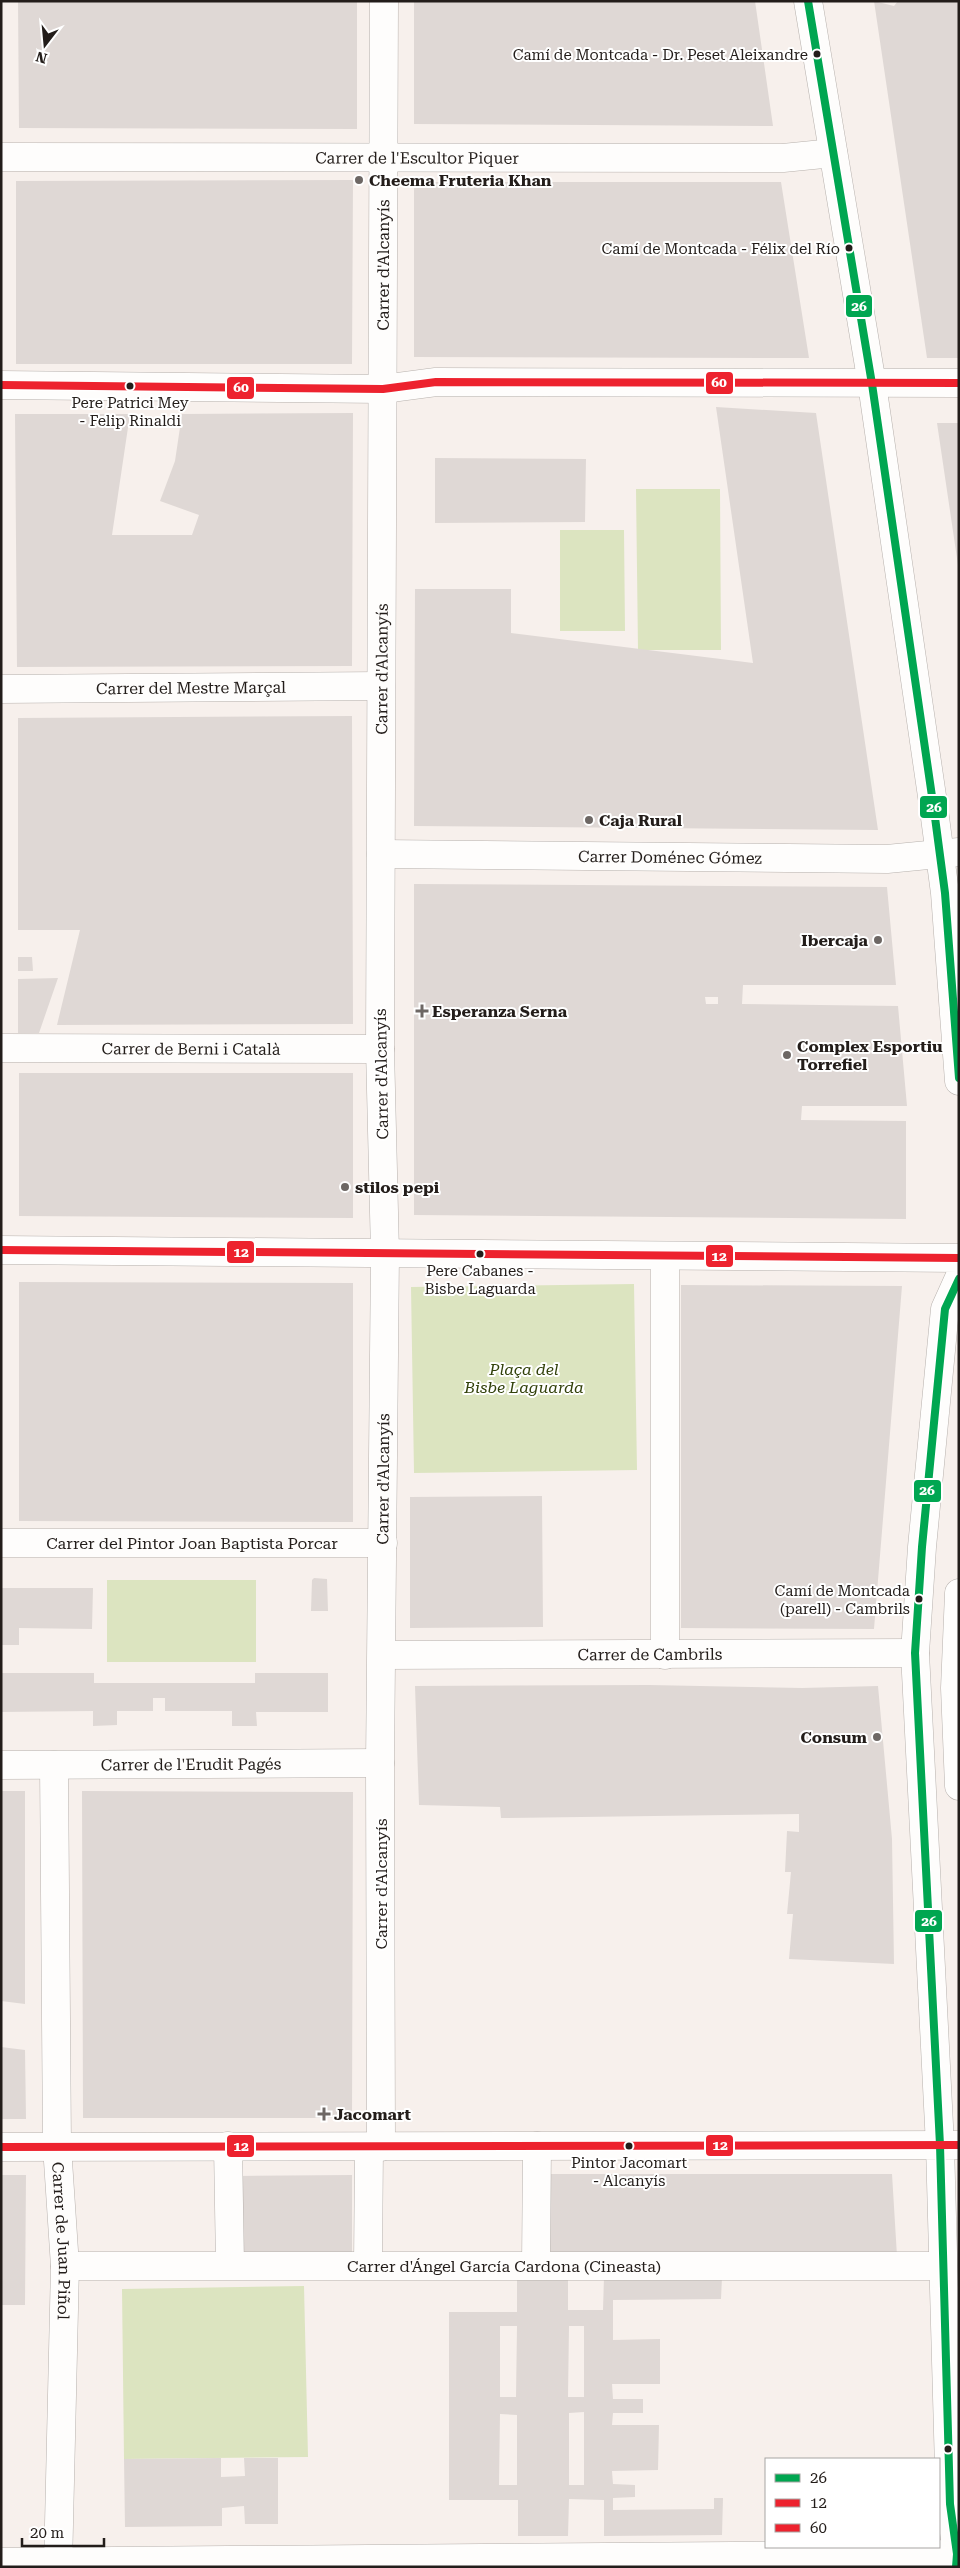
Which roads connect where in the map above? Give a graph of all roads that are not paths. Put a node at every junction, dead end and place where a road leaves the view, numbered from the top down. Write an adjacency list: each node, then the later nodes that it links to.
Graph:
1 (384, 1): 5 (street, Carrer d'Alcanyís)
2 (808, 1): 3 (street)
3 (833, 153): 5 (street, Carrer de l'Escultor Piquer); 7 (street)
4 (1, 156): 5 (street, Carrer de l'Escultor Piquer)
5 (383, 156): 9 (street, Carrer d'Alcanyís)
6 (959, 383): 7 (street)
7 (872, 384): 9 (street); 12 (street)
8 (1, 385): 9 (street)
9 (383, 389): 10 (street, Carrer d'Alcanyís)
10 (381, 686): 11 (street, Carrer del Mestre Marçal); 13 (street, Carrer d'Alcanyís)
11 (1, 688)
12 (949, 852): 13 (street, Carrer Doménec Gómez); 16 (street)
13 (381, 854): 15 (street, Carrer d'Alcanyís)
14 (1, 1048): 15 (street, Carrer de Berni i Català)
15 (380, 1049): 18 (street, Carrer d'Alcanyís)
16 (959, 1081)
17 (1, 1250): 18 (street)
18 (385, 1253): 19 (street); 23 (street, Carrer d'Alcanyís)
19 (664, 1256): 20 (street); 27 (street)
20 (959, 1258)
21 (959, 1278): 25 (street)
22 (1, 1543): 23 (street, Carrer del Pintor Joan Baptista Porcar)
23 (383, 1543): 26 (street, Carrer d'Alcanyís)
24 (959, 1593): 31 (street)
25 (916, 1653): 27 (street, Carrer de Cambrils); 32 (street)
26 (382, 1655): 27 (street, Carrer de Cambrils); 28 (street, Carrer d'Alcanyís)
27 (665, 1655)
28 (380, 1763): 30 (street, Carrer de l'Erudit Pagés); 37 (street, Carrer d'Alcanyís)
29 (1, 1765): 30 (street, Carrer de l'Erudit Pagés)
30 (54, 1765): 33 (street, Carrer de Juan Piñol)
31 (959, 1786)
32 (949, 2145): 35 (street); 38 (street)
33 (57, 2146): 34 (street); 36 (street); 42 (street, Carrer de Juan Piñol)
34 (228, 2146): 37 (street); 39 (street)
35 (537, 2146): 37 (street); 41 (street)
36 (1, 2147)
37 (375, 2147): 40 (street, Carrer d'Alcanyís)
38 (948, 2259): 41 (street, Carrer d'Ángel García Cardona (Cineasta)); 43 (street)
39 (230, 2265): 40 (street, Carrer d'Ángel García Cardona (Cineasta)); 42 (street, Carrer d'Ángel García Cardona (Cineasta))
40 (368, 2265): 41 (street, Carrer d'Ángel García Cardona (Cineasta))
41 (536, 2265)
42 (65, 2266): 46 (street, Carrer de Juan Piñol)
43 (957, 2558): 45 (street)
44 (1, 2562): 46 (street)
45 (397, 2563): 46 (street)
46 (58, 2564)

